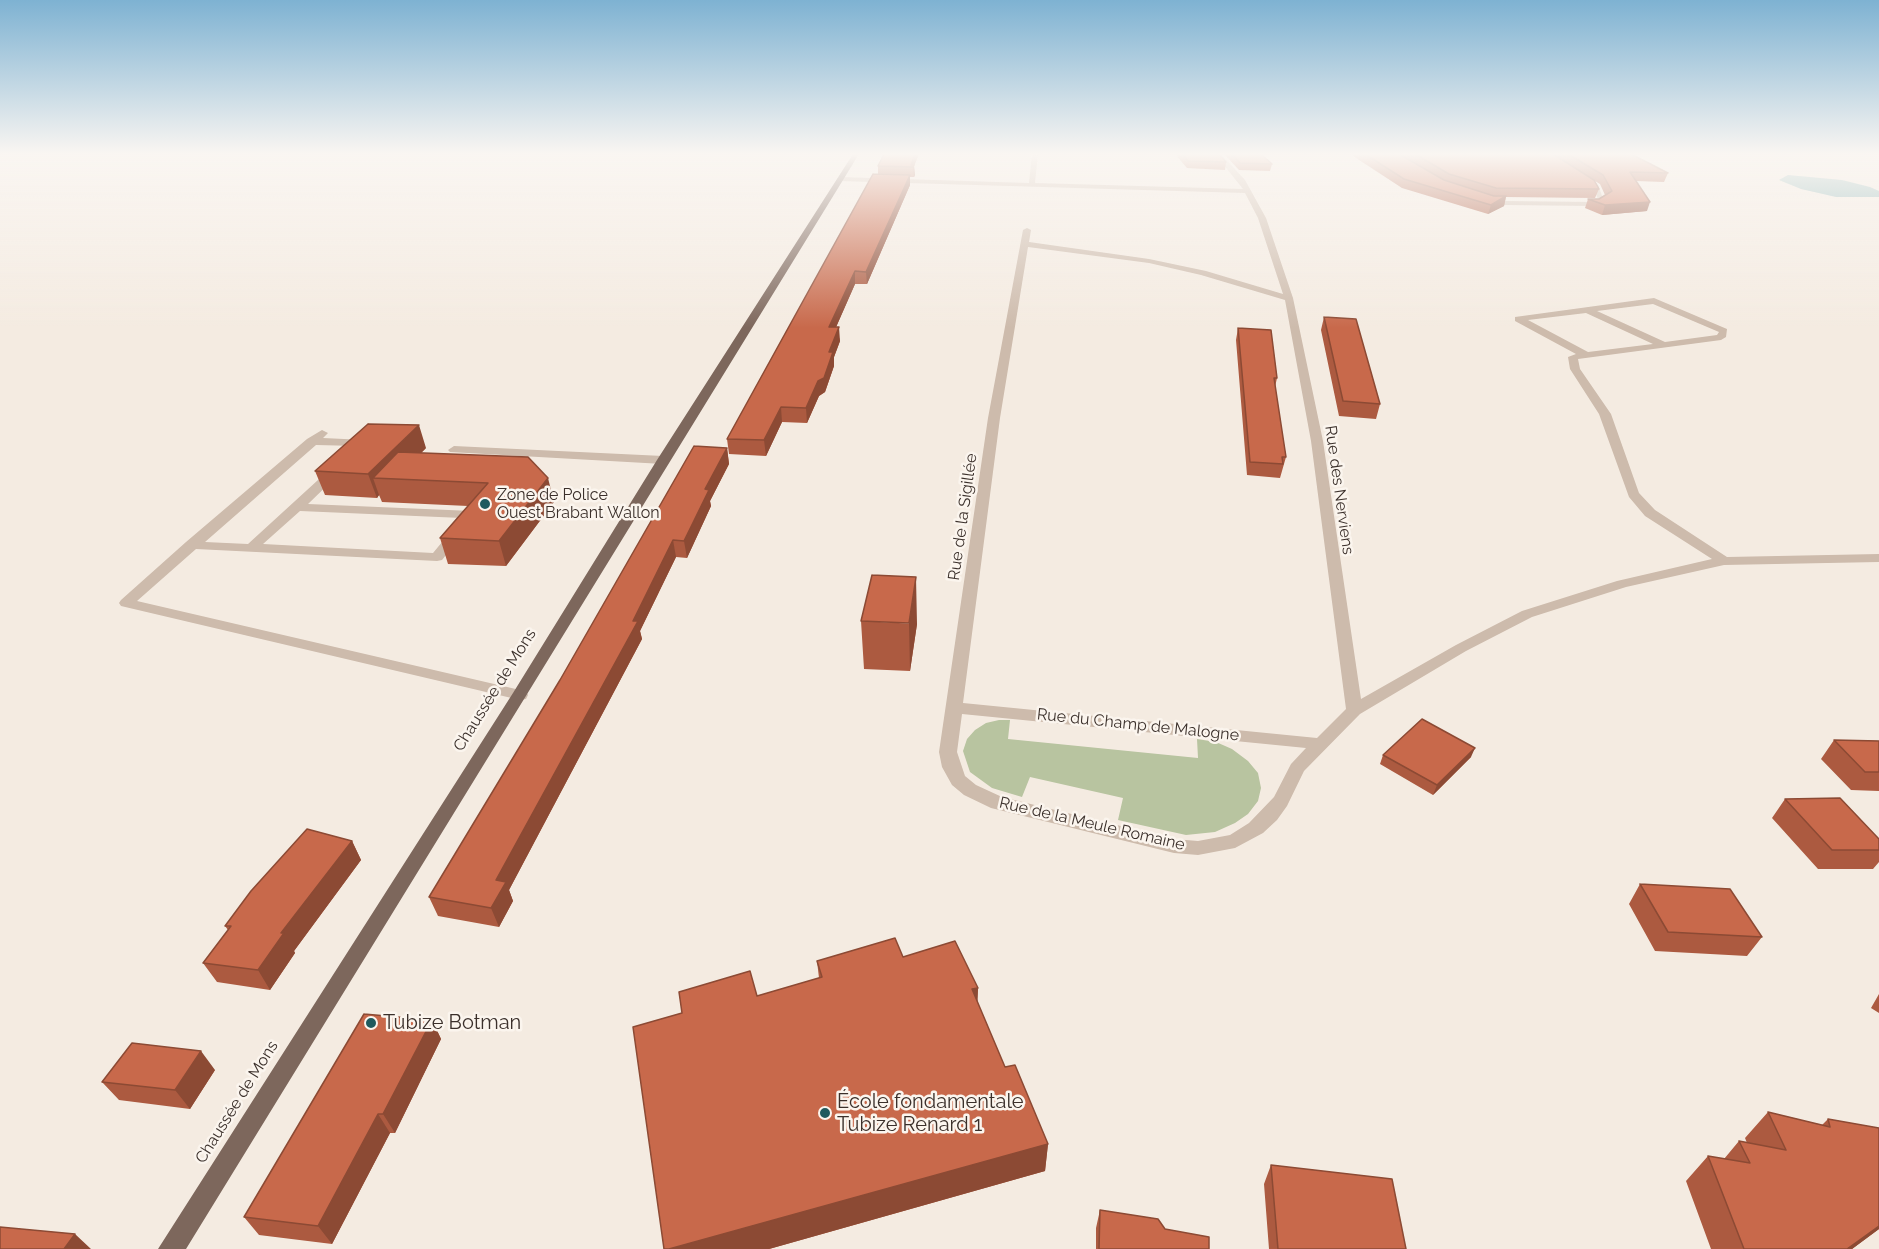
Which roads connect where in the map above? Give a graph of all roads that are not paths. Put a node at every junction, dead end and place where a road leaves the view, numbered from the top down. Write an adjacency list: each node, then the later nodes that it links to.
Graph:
1 (819, 212): 10 (main road, Chaussée de Mons)
2 (1259, 212): 5 (street, Rue des Nerviens)
3 (1028, 230): 4 (street, Rue de la Sigillée)
4 (1025, 244): 5 (street); 17 (street, Rue de la Sigillée)
5 (1289, 298): 18 (street, Rue des Nerviens)
6 (1587, 310): 7 (street); 7 (street); 8 (street)
7 (1664, 345): 8 (street)
8 (1588, 356): 15 (street)
9 (454, 450): 10 (street)
10 (663, 459): 16 (main road, Chaussée de Mons)
11 (297, 507): 12 (street); 13 (street); 13 (street)
12 (191, 545): 13 (street); 16 (street)
13 (251, 548)
14 (1879, 558): 15 (street, Rue de la Meule Romaine)
15 (1724, 561): 18 (street, Rue de la Meule Romaine)
16 (520, 695): 21 (main road, Chaussée de Mons)
17 (954, 708): 19 (street, Rue du Champ de Malogne); 20 (street, Rue de la Sigillée)
18 (1354, 710): 19 (street, Rue de la Meule Romaine)
19 (1322, 744): 20 (street, Rue de la Meule Romaine)
20 (970, 790)
21 (171, 1249)

